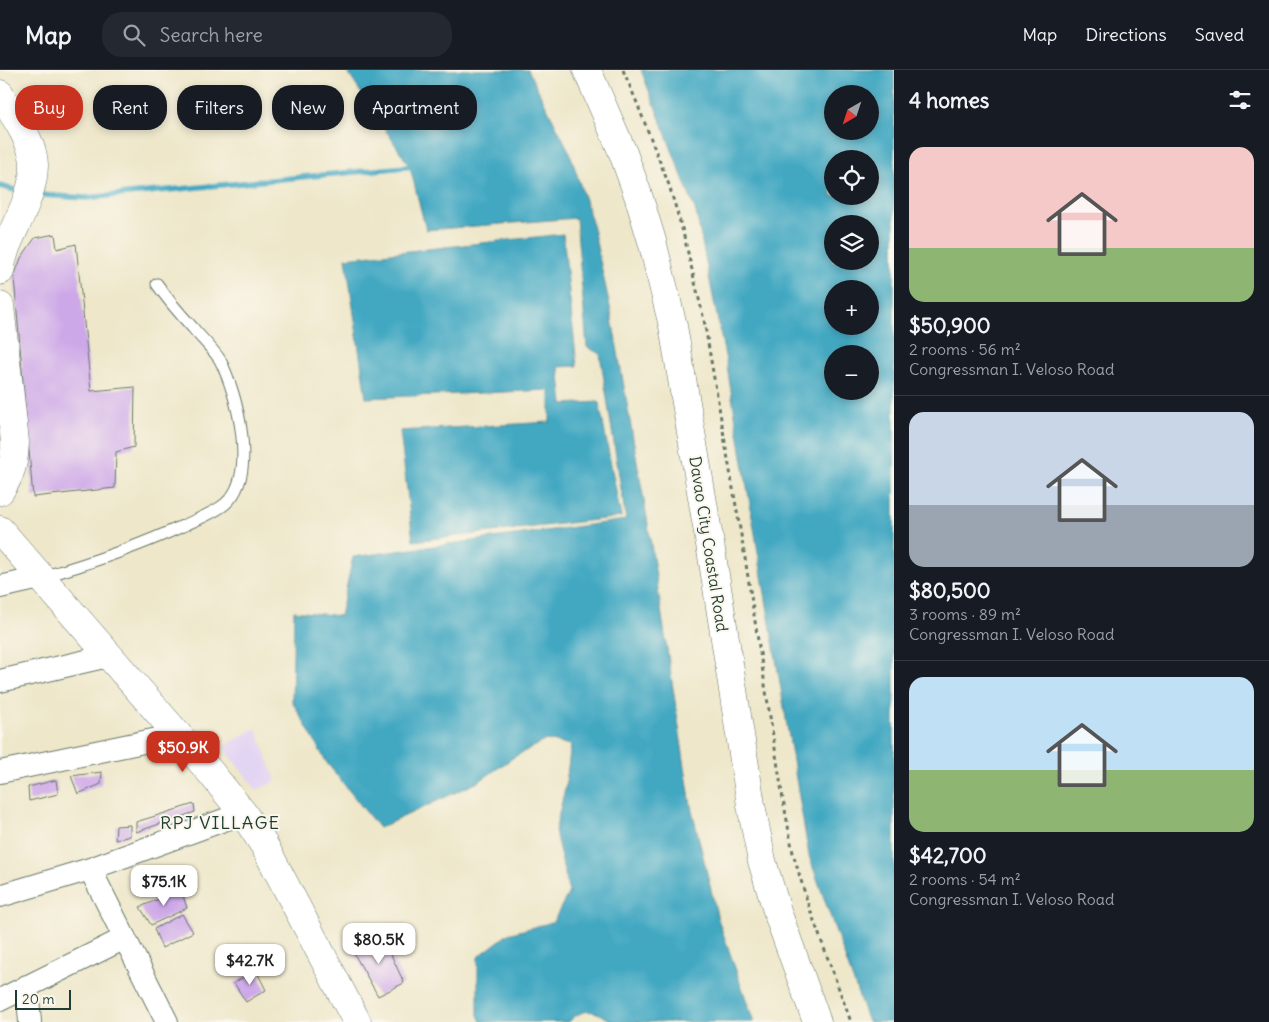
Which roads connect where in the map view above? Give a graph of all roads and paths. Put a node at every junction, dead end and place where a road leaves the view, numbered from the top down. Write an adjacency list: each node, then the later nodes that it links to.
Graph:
1 (587, 70): 24 (main road, Davao City Coastal Road)
2 (623, 70): 25 (path)
3 (0, 94): 4 (main road)
4 (0, 271)
5 (157, 284): 9 (lane)
6 (0, 306): 7 (main road)
7 (0, 491)
8 (0, 530): 9 (main road)
9 (40, 578): 10 (street); 11 (main road)
10 (0, 587)
11 (108, 656): 12 (street); 13 (main road)
12 (0, 681)
13 (177, 735): 14 (street); 15 (main road)
14 (0, 772)
15 (243, 813): 16 (street); 23 (main road)
16 (90, 869): 17 (street); 18 (street)
17 (0, 896)
18 (125, 938): 19 (street); 22 (street)
19 (27, 986): 20 (street); 21 (street)
20 (0, 1000)
21 (30, 1022)
22 (167, 1022)
23 (357, 1022)
24 (817, 1022)
25 (852, 1022)

